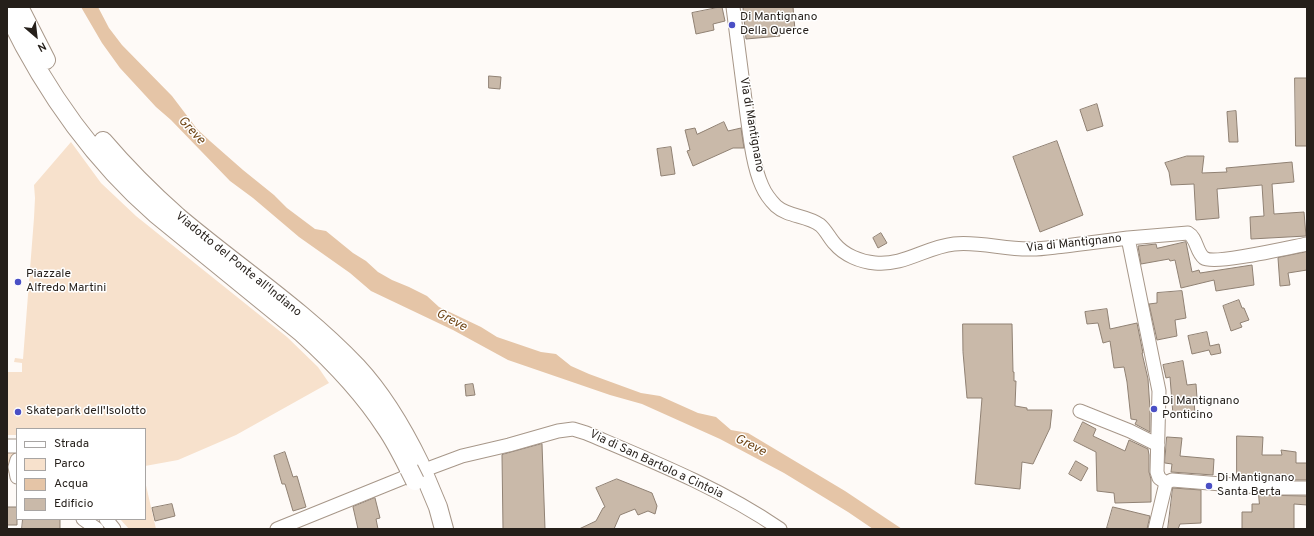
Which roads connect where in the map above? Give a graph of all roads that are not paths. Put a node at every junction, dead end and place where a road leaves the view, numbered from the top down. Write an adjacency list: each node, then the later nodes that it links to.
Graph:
1 (19, 7): 8 (highway, Viadotto del Ponte all'Indiano)
2 (733, 7): 4 (street, Via di Mantignano)
3 (7, 12): 8 (highway, Viadotto del Ponte all'Indiano)
4 (1128, 238): 5 (street); 7 (street, Via di Mantignano)
5 (1307, 244)
6 (1080, 411): 7 (street)
7 (1158, 445): 9 (street, Via di Mantignano)
8 (414, 473): 15 (street, Via di San Bartolo a Cintoia); 16 (highway, Viadotto del Ponte all'Indiano); 17 (highway, Viadotto del Ponte all'Indiano); 18 (street, Via di San Bartolo a Cintoia)
9 (1166, 483): 10 (street); 19 (street)
10 (1307, 488)
11 (84, 520): 13 (street)
12 (107, 520): 14 (street)
13 (98, 529)
14 (114, 529)
15 (277, 529)
16 (432, 529)
17 (444, 529)
18 (780, 529)
19 (1155, 529)

